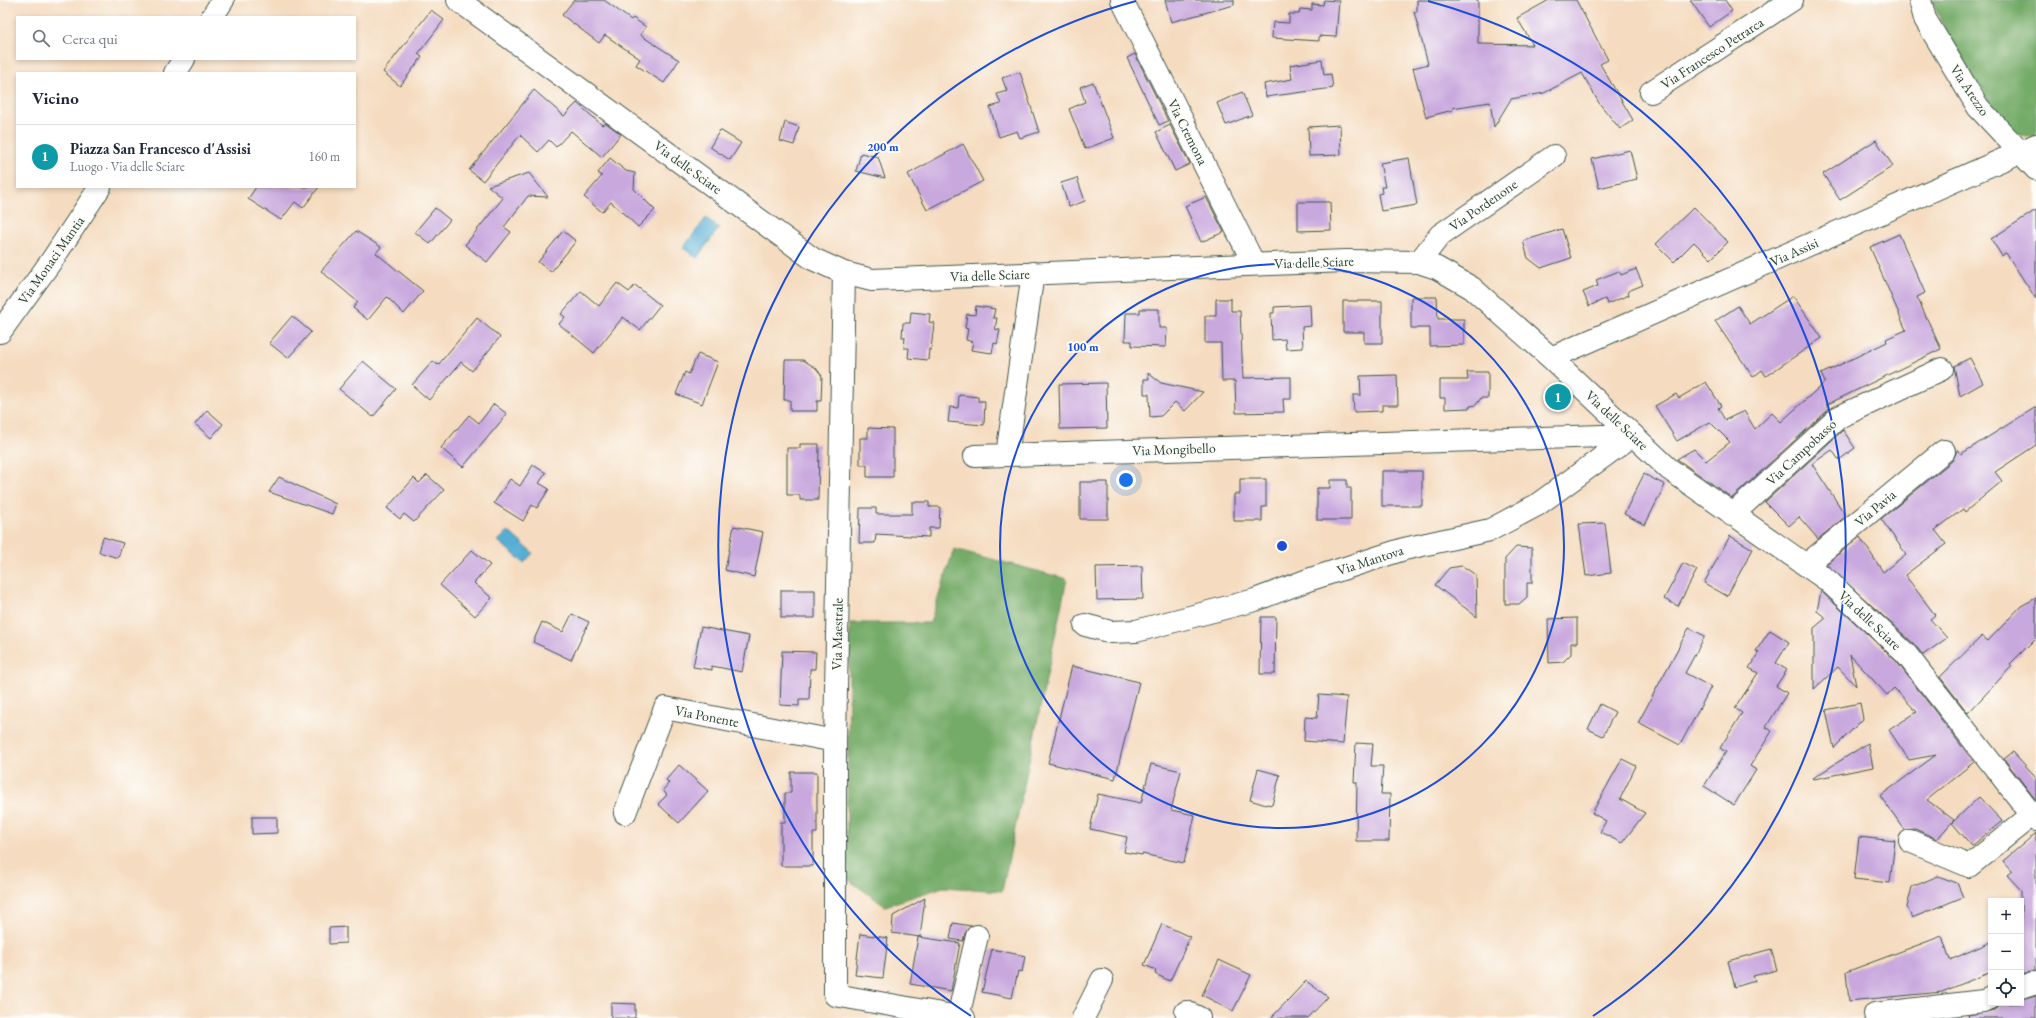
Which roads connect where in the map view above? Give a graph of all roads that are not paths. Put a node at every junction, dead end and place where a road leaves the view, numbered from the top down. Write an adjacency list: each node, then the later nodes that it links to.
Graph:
1 (223, 0): 6 (street)
2 (458, 0): 16 (street, Via delle Sciare)
3 (1792, 0): 9 (street, Via Francesco Petrarca)
4 (1920, 0): 10 (street, Via Arezzo)
5 (1126, 3): 15 (street, Via Cremona)
6 (213, 16)
7 (183, 60): 8 (street)
8 (176, 72)
9 (1652, 92)
10 (2028, 149): 12 (street, Via Arezzo); 19 (street, Via Assisi)
11 (1554, 156): 14 (street, Via Pordenone)
12 (2036, 169)
13 (99, 188): 18 (street, Via Monaci Mantia)
14 (1419, 262): 15 (street, Via delle Sciare); 19 (street, Via delle Sciare)
15 (1254, 264): 17 (street, Via delle Sciare)
16 (844, 273): 17 (street, Via delle Sciare); 28 (street, Via Maestrale)
17 (1033, 273): 23 (street)
18 (0, 332)
19 (1551, 358): 21 (street, Via delle Sciare)
20 (1942, 368): 25 (street, Via Campobasso)
21 (1633, 435): 23 (street, Via Mongibello); 25 (street, Via delle Sciare); 27 (street, Via Mantova)
22 (1944, 450): 26 (street, Via Pavia)
23 (1006, 455): 24 (street, Via Mongibello)
24 (975, 456)
25 (1732, 515): 26 (street, Via delle Sciare)
26 (1806, 565): 30 (street, Via delle Sciare)
27 (1085, 625)
28 (835, 741): 29 (street, Via Ponente); 38 (street, Via Maestrale)
29 (625, 813)
30 (2034, 817): 31 (street)
31 (1910, 841)
32 (977, 936): 38 (street)
33 (1102, 980): 39 (street)
34 (2036, 982): 35 (street)
35 (2024, 986)
36 (1988, 999): 37 (street)
37 (1875, 1014)
38 (961, 1018)
39 (1082, 1018)

